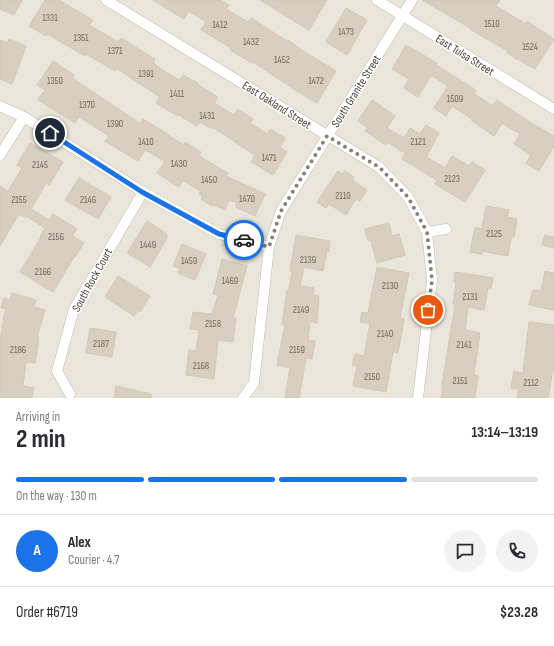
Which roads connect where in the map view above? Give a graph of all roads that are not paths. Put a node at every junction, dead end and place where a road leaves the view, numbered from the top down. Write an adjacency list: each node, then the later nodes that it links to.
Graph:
1 (106, 0): 8 (street, East Oakland Street)
2 (376, 0): 4 (street, East Tulsa Street)
3 (412, 0): 4 (street, South Granite Street)
4 (403, 16): 6 (street, East Tulsa Street); 8 (street, South Granite Street)
5 (0, 106): 7 (street)
6 (554, 110)
7 (24, 117): 9 (street); 10 (street)
8 (327, 136): 12 (street, East Oakland Street); 13 (street, South Granite Street)
9 (0, 156)
10 (142, 192): 13 (street); 14 (street, South Rock Court)
11 (446, 229): 12 (street)
12 (427, 232): 16 (street)
13 (269, 247): 15 (street, South Granite Street)
14 (70, 394)
15 (243, 398)
16 (418, 398)

